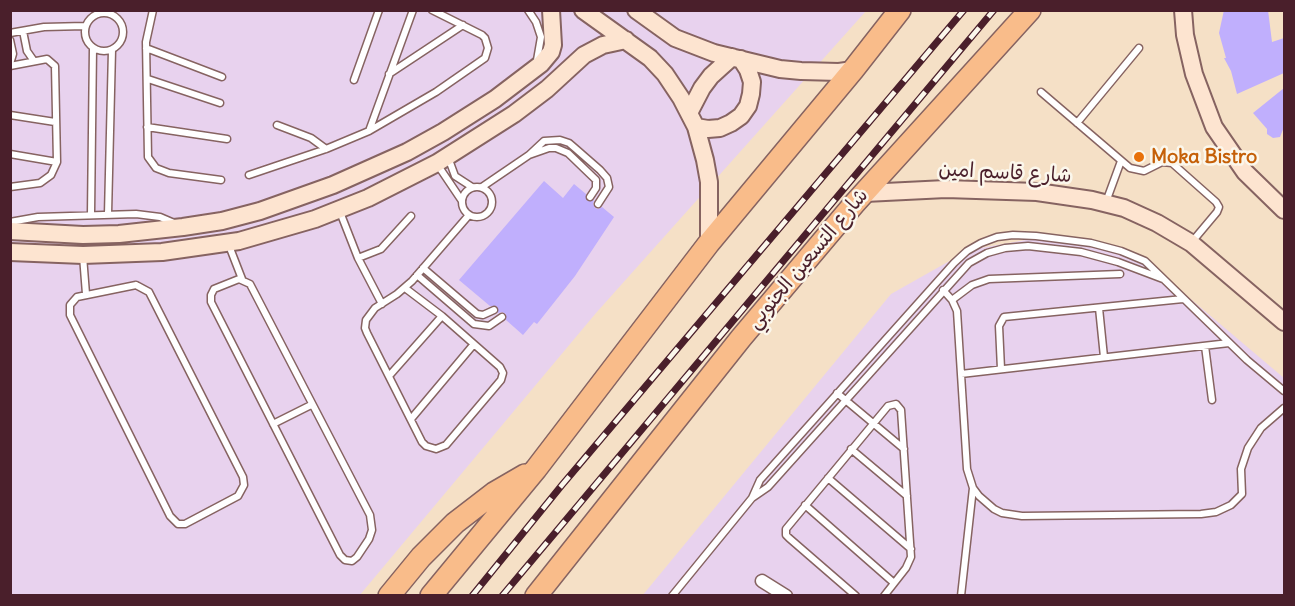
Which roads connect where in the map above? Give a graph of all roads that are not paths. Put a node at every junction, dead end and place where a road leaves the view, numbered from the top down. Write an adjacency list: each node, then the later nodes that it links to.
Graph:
1 (153, 10): 24 (lane)
2 (379, 10): 35 (lane)
3 (413, 10): 32 (lane)
4 (432, 10): 15 (lane)
5 (528, 10): 31 (lane)
6 (551, 10): 31 (street)
7 (583, 10): 22 (street)
8 (636, 10): 19 (street)
9 (660, 10): 19 (street)
10 (900, 10): 30 (highway)
11 (1030, 10): 57 (highway, شارع التسعين الجنوبي)
12 (1183, 10): 63 (street)
13 (100, 11): 14 (lane); 17 (lane)
14 (117, 13): 26 (lane)
15 (446, 13): 16 (lane)
16 (463, 25): 32 (lane); 44 (lane)
17 (85, 26): 18 (lane); 23 (lane)
18 (23, 31): 20 (lane); 28 (lane)
19 (666, 32): 27 (street)
20 (10, 33)
21 (10, 40): 29 (lane)
22 (626, 40): 39 (street); 49 (street)
23 (93, 48): 26 (lane); 64 (lane)
24 (146, 48): 33 (lane); 34 (lane)
25 (1139, 48): 41 (lane)
26 (112, 50): 65 (lane)
27 (737, 58): 30 (street); 39 (street); 39 (street)
28 (34, 61): 29 (lane); 40 (lane)
29 (10, 65)
30 (854, 70): 72 (highway)
31 (531, 71): 69 (street)
32 (388, 74): 44 (lane)
33 (222, 77)
34 (148, 79): 37 (lane); 43 (lane)
35 (354, 80)
36 (1041, 92): 41 (lane)
37 (220, 103)
38 (10, 115): 40 (lane)
39 (692, 120): 72 (street)
40 (55, 122): 51 (lane)
41 (1077, 123): 50 (lane)
42 (277, 125): 46 (lane)
43 (147, 127): 45 (lane); 53 (lane)
44 (369, 131): 46 (lane)
45 (227, 138)
46 (326, 149): 52 (lane)
47 (10, 154): 51 (lane)
48 (529, 155): 56 (lane); 58 (lane); 61 (lane)
49 (442, 160): 55 (lane); 59 (lane); 62 (street)
50 (1121, 161): 60 (lane); 73 (lane)
51 (57, 162): 54 (lane)
52 (249, 175)
53 (221, 180)
54 (10, 187)
55 (472, 187): 56 (lane); 59 (lane)
56 (482, 187): 66 (lane)
57 (865, 193): 60 (street, شارع قاسم امين); 123 (highway, شارع التسعين الجنوبي)
58 (590, 197)
59 (462, 201): 66 (lane)
60 (1106, 203): 73 (street, شارع قاسم امين)
61 (598, 204)
62 (339, 210): 71 (street); 77 (lane)
63 (1284, 210)
64 (91, 214): 65 (lane); 68 (lane)
65 (108, 214): 69 (lane)
66 (469, 215): 78 (lane)
67 (411, 216): 77 (lane)
68 (10, 222)
69 (183, 227): 70 (street); 74 (street)
70 (10, 231)
71 (228, 243): 74 (street); 81 (lane)
72 (709, 243): 112 (highway)
73 (1191, 243): 93 (street, شارع قاسم امين)
74 (187, 249): 76 (street)
75 (10, 252): 76 (street)
76 (83, 255): 85 (lane)
77 (358, 258): 88 (lane)
78 (423, 268): 80 (lane); 90 (lane)
79 (1120, 274): 87 (lane)
80 (417, 275): 83 (lane); 92 (lane)
81 (242, 279): 105 (lane); 108 (lane)
82 (1163, 279): 84 (lane); 86 (lane); 102 (lane)
83 (405, 288): 88 (lane); 91 (lane)
84 (943, 290): 87 (lane); 103 (lane)
85 (86, 294): 85 (lane)
86 (1183, 299): 89 (lane); 94 (lane)
87 (952, 300): 99 (lane)
88 (382, 304): 100 (lane)
89 (1099, 308): 97 (lane); 98 (lane)
90 (494, 310)
91 (442, 316): 95 (lane); 100 (lane)
92 (502, 317)
93 (1284, 322)
94 (1229, 343): 96 (lane); 101 (lane)
95 (474, 344): 107 (lane); 107 (lane)
96 (1205, 346): 97 (lane); 104 (lane)
97 (1104, 357): 98 (lane)
98 (1001, 369): 99 (lane)
99 (961, 374): 114 (lane)
100 (389, 376): 107 (lane)
101 (1284, 391)
102 (837, 393): 103 (lane); 116 (lane)
103 (846, 400): 109 (lane); 116 (lane)
104 (1212, 400)
105 (311, 405): 108 (lane); 108 (lane)
106 (1284, 408): 114 (lane)
107 (411, 419)
108 (273, 424)
109 (873, 424): 110 (lane); 111 (lane); 111 (lane)
110 (851, 449): 113 (lane); 115 (lane)
111 (904, 449): 115 (lane)
112 (536, 469): 121 (highway); 122 (highway)
113 (828, 477): 117 (lane); 118 (lane)
114 (973, 488): 128 (lane)
115 (908, 496): 118 (lane)
116 (752, 498): 124 (lane)
117 (805, 505): 120 (lane); 126 (lane)
118 (912, 550): 120 (lane)
119 (762, 581): 125 (street)
120 (894, 583): 127 (lane)
121 (389, 596)
122 (431, 596)
123 (536, 596)
124 (672, 596)
125 (786, 596)
126 (856, 596)
127 (884, 596)
128 (961, 596)

